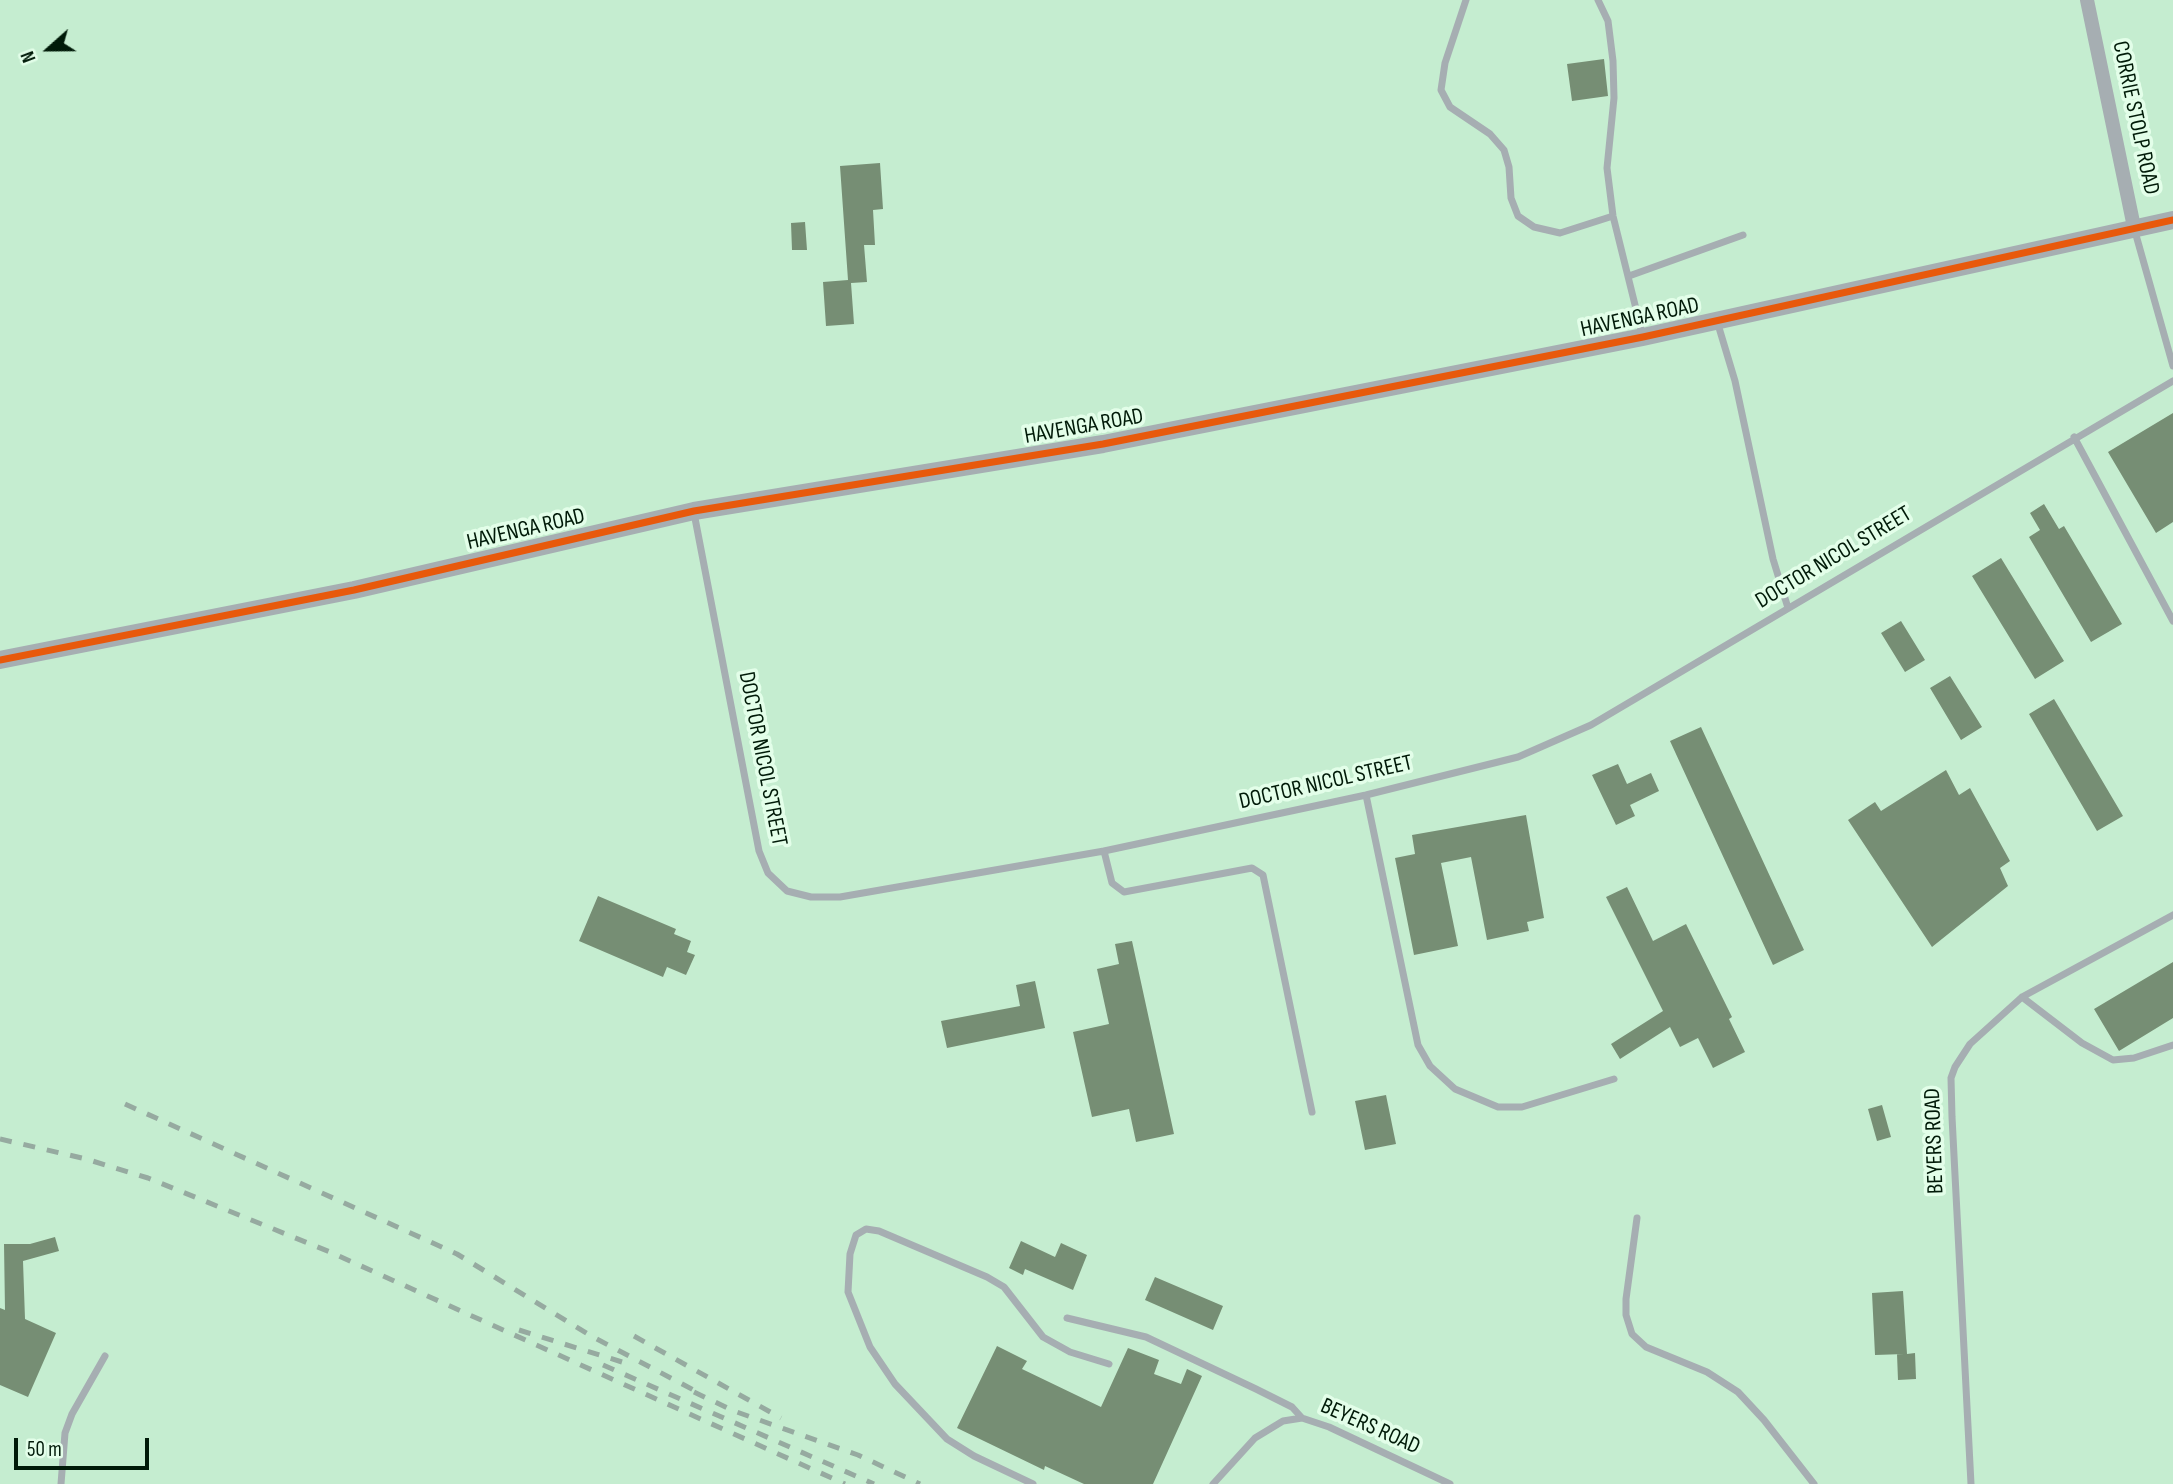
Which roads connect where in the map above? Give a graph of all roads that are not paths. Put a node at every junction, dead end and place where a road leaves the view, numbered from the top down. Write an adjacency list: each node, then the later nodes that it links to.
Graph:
1 (1466, 0): 4 (lane)
2 (1598, 0): 4 (lane)
3 (2087, 0): 6 (street, CORRIE STOLP ROAD)
4 (1613, 216): 8 (lane)
5 (2173, 220): 6 (street, HAVENGA ROAD)
6 (2134, 227): 9 (street, HAVENGA ROAD); 11 (lane, CORRIE STOLP ROAD)
7 (1743, 235): 8 (lane)
8 (1629, 276): 10 (lane)
9 (1717, 321): 10 (street, HAVENGA ROAD); 15 (lane)
10 (1643, 337): 14 (street, HAVENGA ROAD)
11 (2173, 366)
12 (2173, 381): 13 (lane, DOCTOR NICOL STREET)
13 (2074, 437): 15 (lane, DOCTOR NICOL STREET); 16 (lane)
14 (694, 511): 17 (street, HAVENGA ROAD); 19 (lane, DOCTOR NICOL STREET)
15 (1788, 608): 18 (lane, DOCTOR NICOL STREET)
16 (2173, 621)
17 (0, 660)
18 (1366, 795): 19 (lane, DOCTOR NICOL STREET); 23 (lane)
19 (1104, 851): 24 (lane)
20 (2173, 915): 21 (lane, BEYERS ROAD)
21 (2022, 997): 22 (lane); 35 (lane, BEYERS ROAD)
22 (2173, 1045)
23 (1614, 1079)
24 (1312, 1112)
25 (1637, 1218): 34 (lane)
26 (1067, 1318): 29 (lane)
27 (105, 1356): 30 (lane)
28 (1109, 1364): 31 (lane)
29 (1301, 1418): 32 (lane, BEYERS ROAD); 33 (lane, BEYERS ROAD)
30 (61, 1484)
31 (1033, 1484)
32 (1213, 1484)
33 (1450, 1484)
34 (1814, 1484)
35 (1971, 1484)

